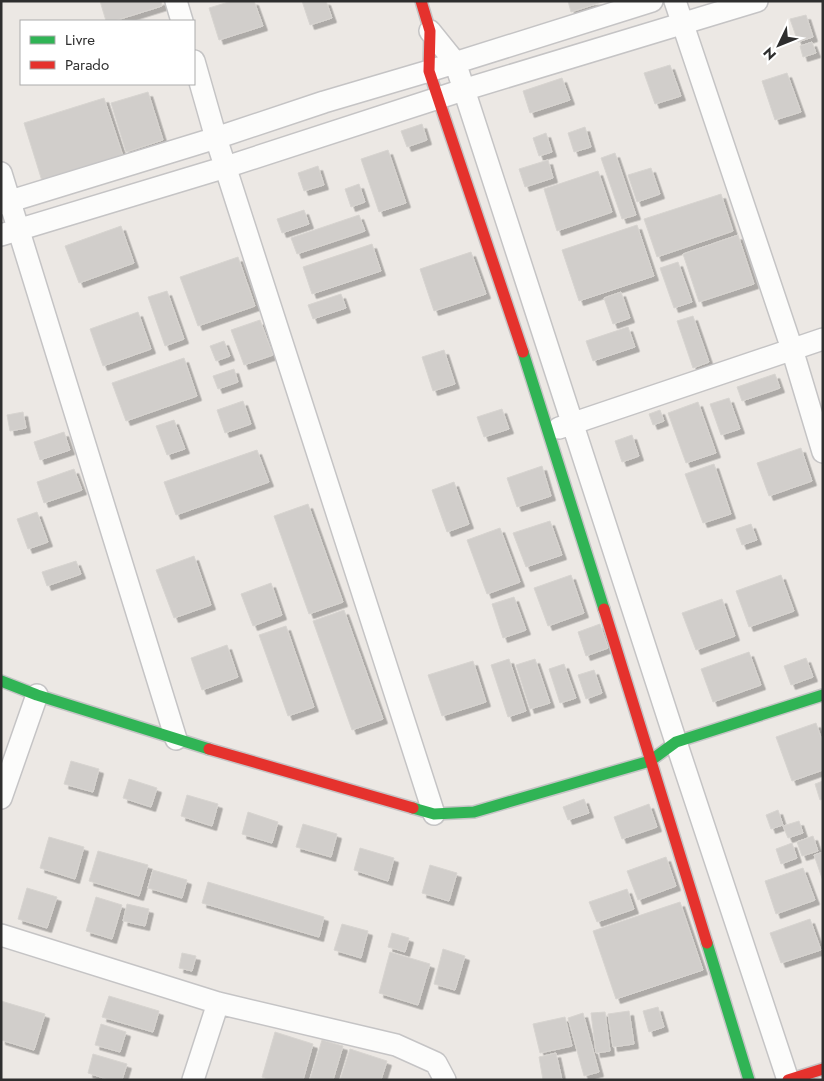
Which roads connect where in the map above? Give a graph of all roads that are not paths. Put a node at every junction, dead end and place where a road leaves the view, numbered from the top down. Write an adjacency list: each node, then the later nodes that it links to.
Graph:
1 (176, 1): 6 (street)
2 (421, 1): 8 (street)
3 (652, 1): 9 (street)
4 (674, 1): 7 (street)
5 (757, 1): 7 (street)
6 (182, 20)
7 (682, 23): 12 (street); 20 (street)
8 (430, 31): 9 (street); 11 (street)
9 (455, 62): 11 (street); 12 (street)
10 (195, 64): 14 (street)
11 (429, 71): 13 (street); 14 (street)
12 (463, 90): 13 (street); 21 (street)
13 (439, 98): 15 (street); 22 (street)
14 (216, 138): 15 (street); 17 (street)
15 (226, 166): 18 (street); 31 (street)
16 (1, 173): 17 (street)
17 (5, 203): 18 (street)
18 (10, 232): 27 (street)
19 (823, 339): 20 (street)
20 (792, 349): 21 (street); 23 (street)
21 (572, 424): 22 (street); 28 (street)
22 (549, 432): 29 (street)
23 (823, 452)
24 (1, 681): 25 (street)
25 (37, 695): 27 (street); 30 (street)
26 (823, 695): 28 (street)
27 (176, 739): 31 (street)
28 (676, 742): 29 (street); 38 (street)
29 (650, 761): 31 (street); 37 (street)
30 (1, 798)
31 (434, 814)
32 (1, 935): 33 (street)
33 (218, 1003): 35 (street); 36 (street)
34 (823, 1069): 38 (street)
35 (193, 1080)
36 (445, 1080)
37 (749, 1080)
38 (788, 1080)

